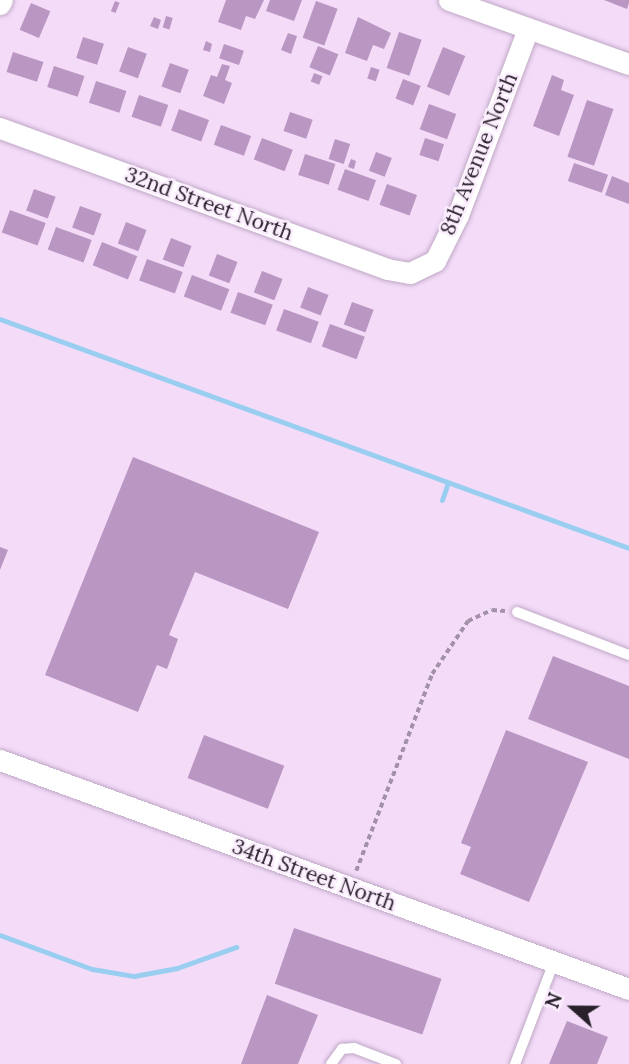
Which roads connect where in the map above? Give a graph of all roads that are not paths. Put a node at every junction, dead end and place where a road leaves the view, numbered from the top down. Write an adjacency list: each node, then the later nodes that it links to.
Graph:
1 (449, 0): 2 (street)
2 (528, 29): 3 (street); 5 (street, 8th Avenue North)
3 (629, 64)
4 (0, 128): 5 (street, 32nd Street North)
5 (418, 269)
6 (517, 612): 7 (lane)
7 (629, 655)
8 (0, 760): 9 (street, 34th Street North)
9 (554, 962): 10 (street, 34th Street North); 13 (lane)
10 (629, 989)
11 (331, 1064): 12 (lane)
12 (396, 1064)
13 (515, 1064)

